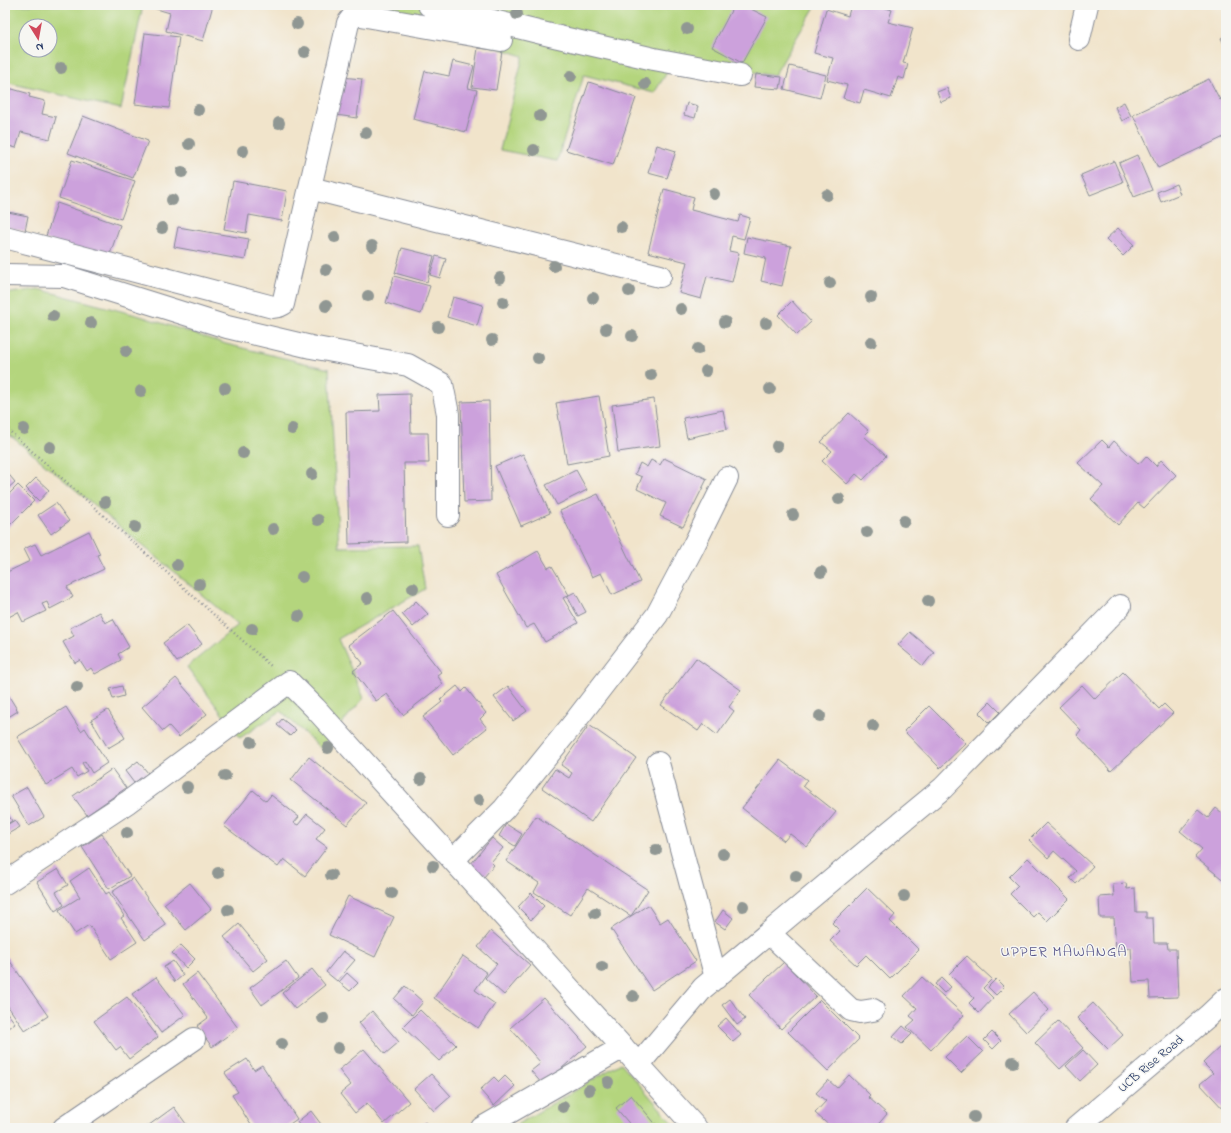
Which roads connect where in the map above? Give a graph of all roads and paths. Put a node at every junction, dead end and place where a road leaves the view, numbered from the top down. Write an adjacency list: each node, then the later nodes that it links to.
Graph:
1 (428, 5): 6 (street)
2 (1087, 5): 4 (street)
3 (355, 10): 5 (street); 7 (street)
4 (1079, 39)
5 (500, 40)
6 (740, 75)
7 (310, 188): 8 (street); 10 (street)
8 (5, 237)
9 (5, 275): 13 (street)
10 (660, 276)
11 (5, 427): 15 (path)
12 (727, 478): 17 (street)
13 (448, 515)
14 (1120, 606): 19 (street)
15 (289, 682): 17 (street); 18 (street)
16 (658, 763): 20 (street)
17 (453, 860): 24 (street)
18 (5, 883)
19 (769, 933): 20 (street); 22 (street)
20 (716, 978): 25 (street)
21 (1226, 999): 29 (street, UCB Rise Road)
22 (874, 1010)
23 (194, 1039): 26 (street)
24 (623, 1047): 25 (street); 27 (street)
25 (639, 1064): 28 (street)
26 (64, 1128)
27 (482, 1128)
28 (696, 1128)
29 (1076, 1128)

